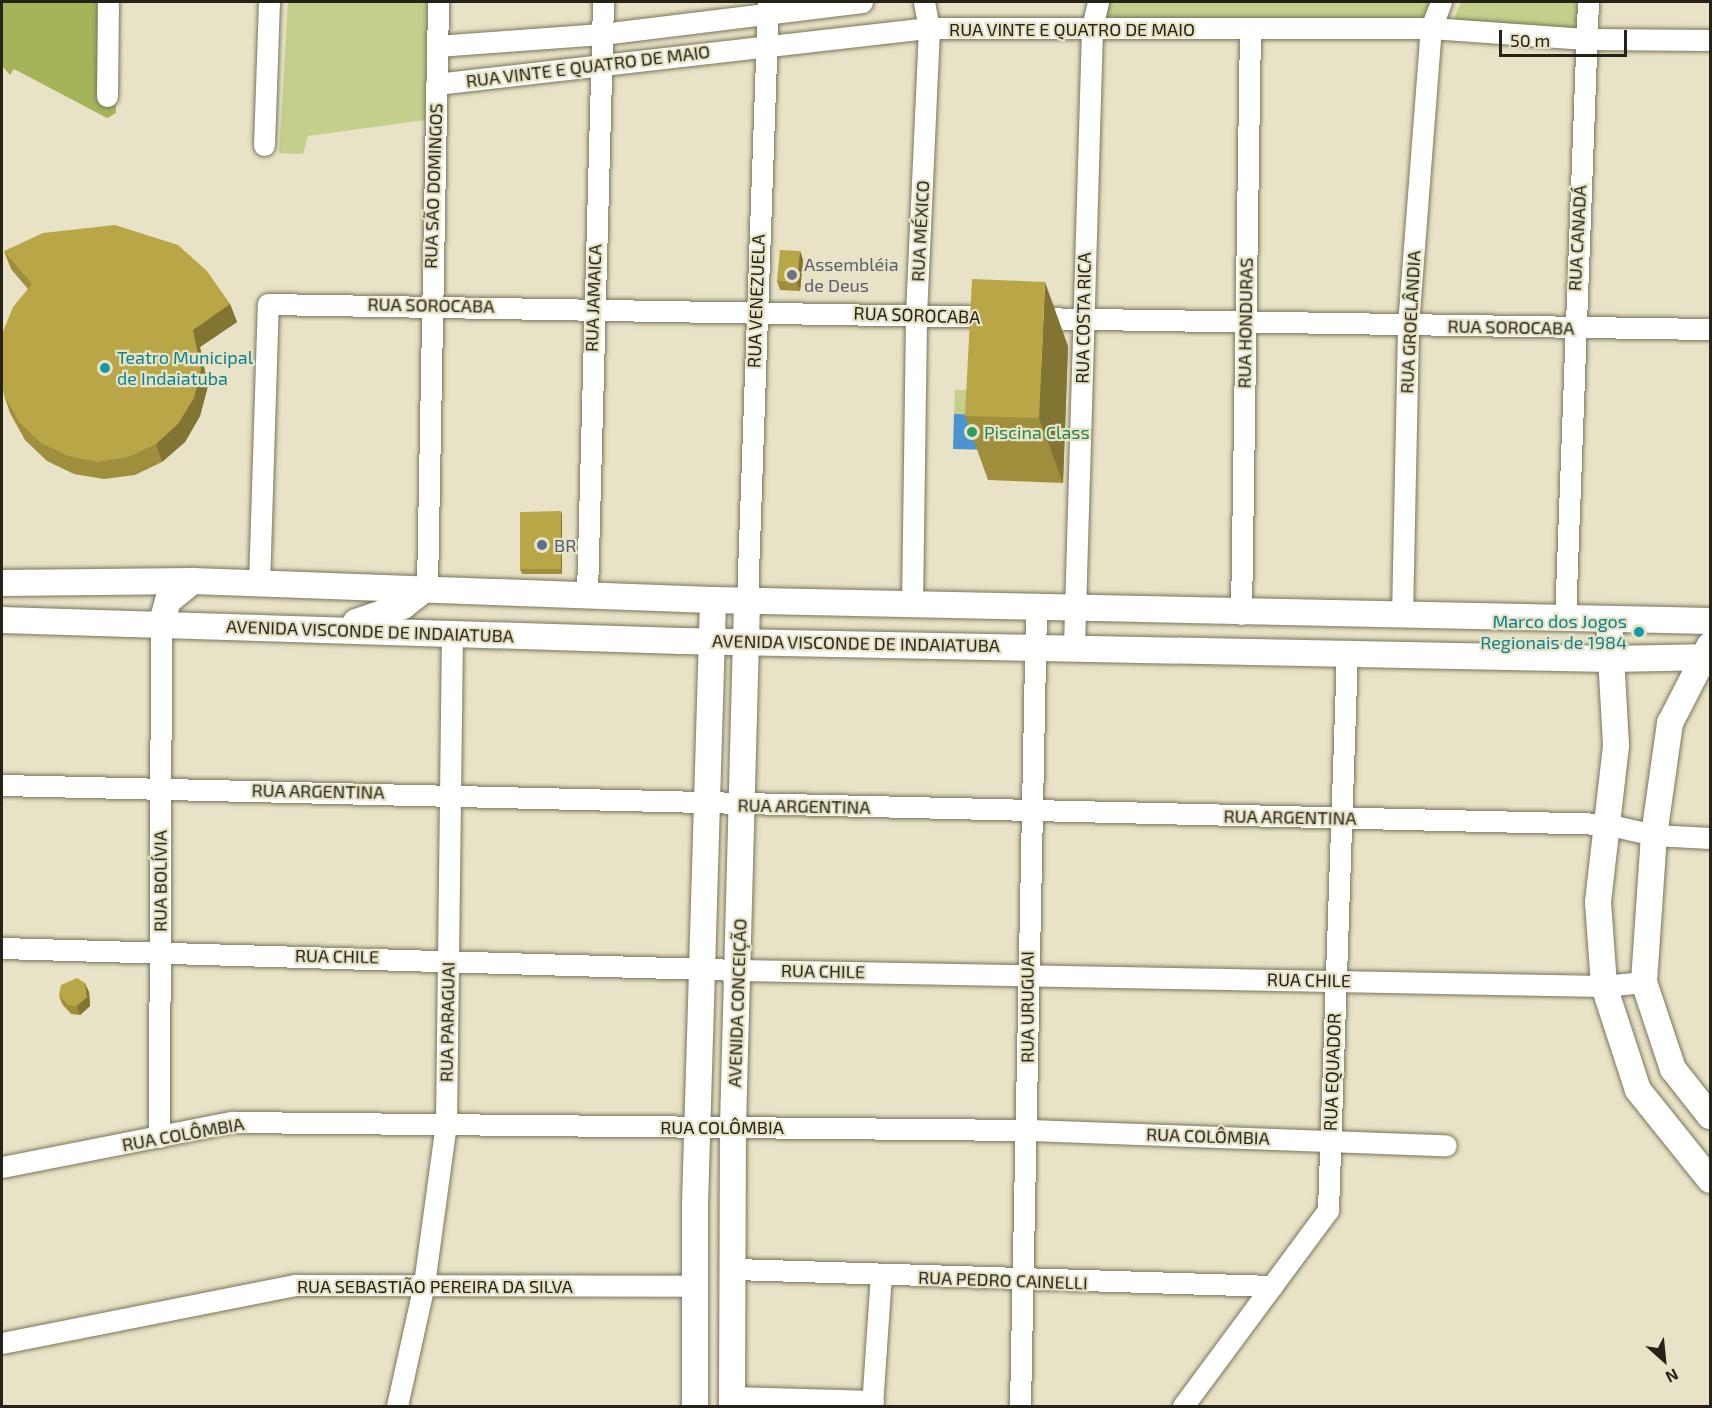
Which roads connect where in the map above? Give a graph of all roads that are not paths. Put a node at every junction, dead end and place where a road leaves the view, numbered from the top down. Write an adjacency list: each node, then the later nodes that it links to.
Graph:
1 (108, 2): 22 (street)
2 (269, 2): 23 (street)
3 (438, 2): 19 (street, RUA SÃO DOMINGOS)
4 (603, 2): 15 (street, RUA JAMAICA)
5 (862, 2): 10 (street, RUA VINTE E QUATRO DE MAIO)
6 (924, 2): 11 (street, RUA MÉXICO)
7 (1098, 2): 12 (street, RUA COSTA RICA)
8 (1441, 2): 13 (street, RUA GROELÂNDIA)
9 (1588, 2): 16 (street, RUA CANADÁ)
10 (768, 8): 15 (street, RUA VINTE E QUATRO DE MAIO); 18 (street, RUA VENEZUELA)
11 (929, 28): 12 (street, RUA VINTE E QUATRO DE MAIO); 18 (street, RUA VINTE E QUATRO DE MAIO); 27 (street, RUA MÉXICO)
12 (1092, 28): 14 (street, RUA VINTE E QUATRO DE MAIO); 28 (street, RUA COSTA RICA)
13 (1431, 28): 14 (street, RUA VINTE E QUATRO DE MAIO); 16 (street, RUA VINTE E QUATRO DE MAIO); 30 (street, RUA GROELÂNDIA)
14 (1250, 31): 29 (street, RUA HONDURAS)
15 (602, 34): 19 (street, RUA VINTE E QUATRO DE MAIO); 20 (street, RUA JAMAICA)
16 (1586, 39): 17 (street, RUA VINTE E QUATRO DE MAIO); 31 (street, RUA CANADÁ)
17 (1710, 40)
18 (766, 44): 20 (street, RUA VINTE E QUATRO DE MAIO); 26 (street, RUA VENEZUELA)
19 (437, 46): 21 (street, RUA SÃO DOMINGOS)
20 (601, 64): 21 (street, RUA VINTE E QUATRO DE MAIO); 25 (street, RUA JAMAICA)
21 (436, 84): 24 (street, RUA SÃO DOMINGOS)
22 (106, 96)
23 (264, 145)
24 (430, 304): 25 (street, RUA SOROCABA); 35 (street, RUA SOROCABA); 36 (street, RUA SÃO DOMINGOS)
25 (593, 308): 26 (street, RUA SOROCABA); 37 (street, RUA JAMAICA)
26 (755, 310): 27 (street, RUA SOROCABA); 39 (street, RUA VENEZUELA)
27 (916, 315): 28 (street, RUA SOROCABA); 40 (street, RUA MÉXICO)
28 (1083, 320): 29 (street, RUA SOROCABA); 42 (street, RUA COSTA RICA)
29 (1245, 322): 30 (street, RUA SOROCABA); 43 (street, RUA HONDURAS)
30 (1408, 325): 31 (street, RUA SOROCABA); 44 (street, RUA GROELÂNDIA)
31 (1573, 328): 32 (street, RUA SOROCABA); 45 (street, RUA CANADÁ)
32 (1710, 329)
33 (193, 581): 34 (main road); 35 (main road); 49 (main road)
34 (2, 583)
35 (259, 585): 36 (main road)
36 (427, 587): 37 (main road); 50 (main road)
37 (587, 594): 38 (main road)
38 (713, 600): 39 (main road); 53 (main road, AVENIDA CONCEIÇÃO)
39 (747, 600): 40 (main road); 52 (main road, AVENIDA CONCEIÇÃO)
40 (912, 606): 41 (main road)
41 (1036, 608): 42 (main road); 54 (street, RUA URUGUAI)
42 (1077, 608): 43 (main road); 55 (street, RUA COSTA RICA)
43 (1241, 614): 44 (main road)
44 (1402, 616): 45 (main road)
45 (1565, 619): 47 (main road)
46 (2, 620): 49 (main road, AVENIDA VISCONDE DE INDAIATUBA)
47 (1609, 620): 48 (main road); 58 (main road)
48 (1710, 621)
49 (161, 625): 50 (main road, AVENIDA VISCONDE DE INDAIATUBA); 60 (street, RUA BOLÍVIA)
50 (343, 626): 51 (main road, AVENIDA VISCONDE DE INDAIATUBA)
51 (452, 634): 53 (main road, AVENIDA VISCONDE DE INDAIATUBA); 61 (street, RUA PARAGUAI)
52 (744, 639): 53 (main road, AVENIDA VISCONDE DE INDAIATUBA); 54 (main road, AVENIDA VISCONDE DE INDAIATUBA); 62 (main road, AVENIDA CONCEIÇÃO)
53 (710, 640): 63 (main road, AVENIDA CONCEIÇÃO)
54 (1035, 646): 55 (main road, AVENIDA VISCONDE DE INDAIATUBA); 64 (street, RUA URUGUAI)
55 (1074, 646): 56 (main road, AVENIDA VISCONDE DE INDAIATUBA)
56 (1347, 653): 58 (main road, AVENIDA VISCONDE DE INDAIATUBA); 65 (street, RUA EQUADOR)
57 (1708, 653): 58 (main road, AVENIDA VISCONDE DE INDAIATUBA); 67 (main road)
58 (1610, 659): 66 (main road)
59 (2, 785): 60 (street, RUA ARGENTINA)
60 (160, 789): 61 (street, RUA ARGENTINA); 70 (street, RUA BOLÍVIA)
61 (451, 792): 63 (street, RUA ARGENTINA); 71 (street, RUA PARAGUAI)
62 (743, 804): 63 (street, RUA ARGENTINA); 64 (street, RUA ARGENTINA); 73 (main road, AVENIDA CONCEIÇÃO)
63 (706, 805): 72 (main road, AVENIDA CONCEIÇÃO)
64 (1030, 811): 65 (street, RUA ARGENTINA); 74 (street, RUA URUGUAI)
65 (1340, 818): 66 (street, RUA ARGENTINA); 75 (street, RUA EQUADOR)
66 (1606, 824): 67 (street, RUA ARGENTINA); 77 (main road)
67 (1654, 835): 68 (street, RUA ARGENTINA); 76 (main road)
68 (1710, 838)
69 (2, 948): 70 (street, RUA CHILE)
70 (161, 953): 71 (street, RUA CHILE); 83 (street, RUA BOLÍVIA)
71 (448, 958): 72 (street, RUA CHILE); 79 (street, RUA PARAGUAI)
72 (703, 968): 73 (street, RUA CHILE); 81 (main road, AVENIDA CONCEIÇÃO)
73 (739, 970): 74 (street, RUA CHILE); 80 (main road, AVENIDA CONCEIÇÃO)
74 (1026, 974): 75 (street, RUA CHILE); 82 (street, RUA URUGUAI)
75 (1335, 980): 77 (street, RUA CHILE); 84 (street, RUA EQUADOR)
76 (1644, 982): 77 (street, RUA CHILE); 78 (main road)
77 (1604, 986): 87 (main road)
78 (1710, 1116)
79 (446, 1124): 81 (street, RUA COLÔMBIA); 83 (street, RUA COLÔMBIA); 91 (street, RUA PARAGUAI)
80 (733, 1126): 81 (street, RUA COLÔMBIA); 82 (street, RUA COLÔMBIA); 88 (main road, AVENIDA CONCEIÇÃO)
81 (697, 1127): 92 (main road, AVENIDA CONCEIÇÃO)
82 (1027, 1130): 84 (street, RUA COLÔMBIA); 90 (street, RUA URUGUAI)
83 (159, 1137): 86 (street, RUA COLÔMBIA)
84 (1330, 1141): 85 (street, RUA COLÔMBIA); 93 (street, RUA EQUADOR)
85 (1446, 1145)
86 (2, 1167)
87 (1710, 1180)
88 (735, 1269): 89 (street, RUA PEDRO CAINELLI); 95 (main road, AVENIDA CONCEIÇÃO)
89 (881, 1275): 90 (street, RUA PEDRO CAINELLI); 96 (street)
90 (1022, 1282): 93 (street, RUA PEDRO CAINELLI); 99 (street, RUA URUGUAI)
91 (424, 1284): 92 (street, RUA SEBASTIÃO PEREIRA DA SILVA); 94 (street, RUA SEBASTIÃO PEREIRA DA SILVA); 97 (street, RUA PARAGUAI)
92 (694, 1286): 98 (main road, AVENIDA CONCEIÇÃO)
93 (1272, 1286): 100 (street, RUA EQUADOR)
94 (2, 1343)
95 (732, 1402): 96 (street)
96 (873, 1404)
97 (397, 1407)
98 (695, 1407)
99 (1020, 1407)
100 (1183, 1407)

